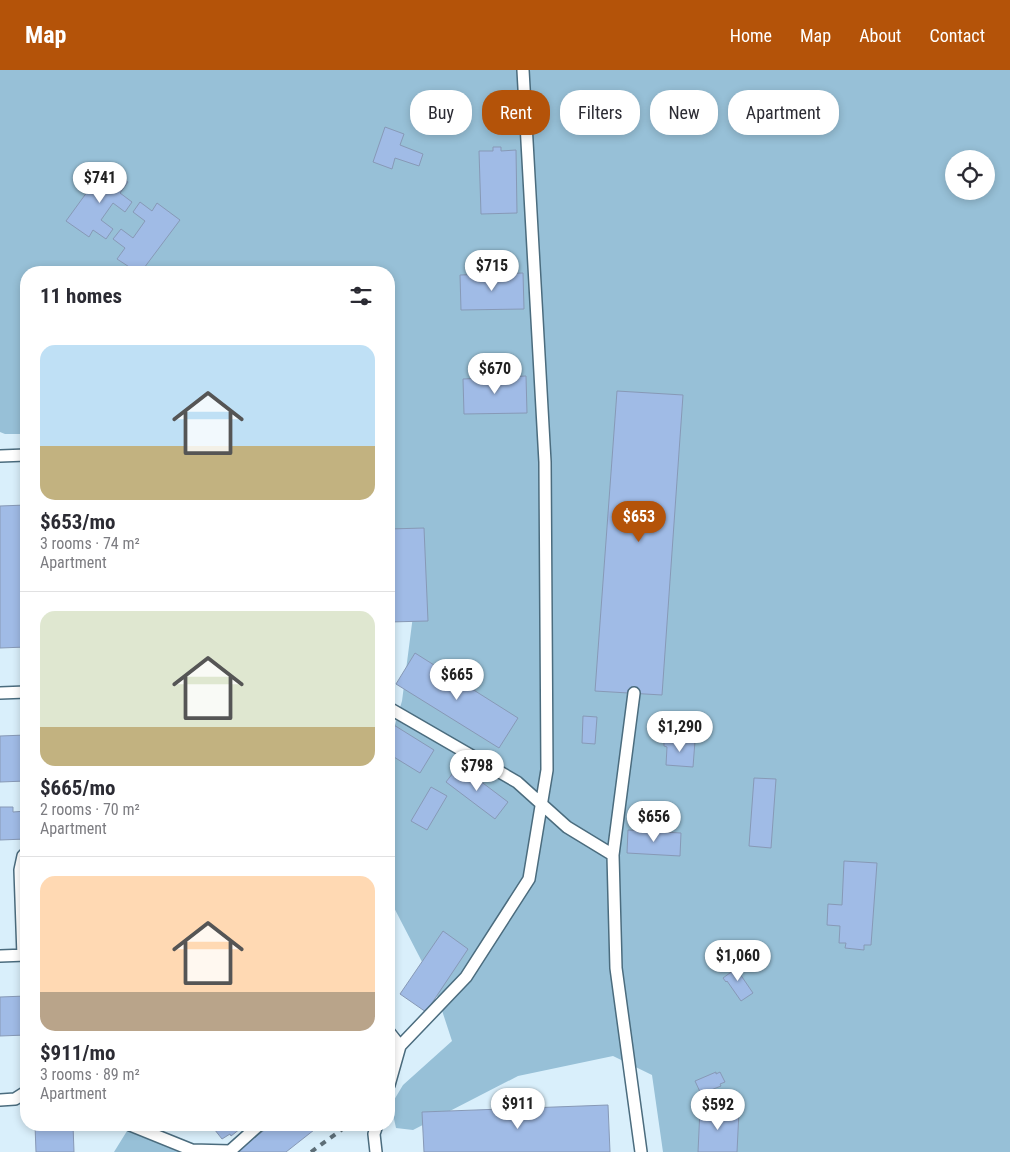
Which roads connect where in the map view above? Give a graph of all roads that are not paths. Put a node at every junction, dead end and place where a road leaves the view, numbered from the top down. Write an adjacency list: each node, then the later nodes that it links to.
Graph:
1 (523, 70): 8 (lane)
2 (20, 455): 3 (lane)
3 (0, 456)
4 (20, 692): 5 (lane)
5 (0, 693)
6 (634, 693): 9 (lane)
7 (395, 711): 8 (lane)
8 (541, 804): 9 (lane); 13 (lane)
9 (613, 855): 21 (lane)
10 (0, 956): 11 (lane)
11 (20, 956)
12 (395, 1040): 13 (lane)
13 (400, 1046): 14 (lane)
14 (395, 1061)
15 (20, 1096): 16 (lane)
16 (0, 1100)
17 (145, 1131): 18 (lane)
18 (252, 1131)
19 (375, 1131): 20 (lane)
20 (376, 1152)
21 (641, 1152)

